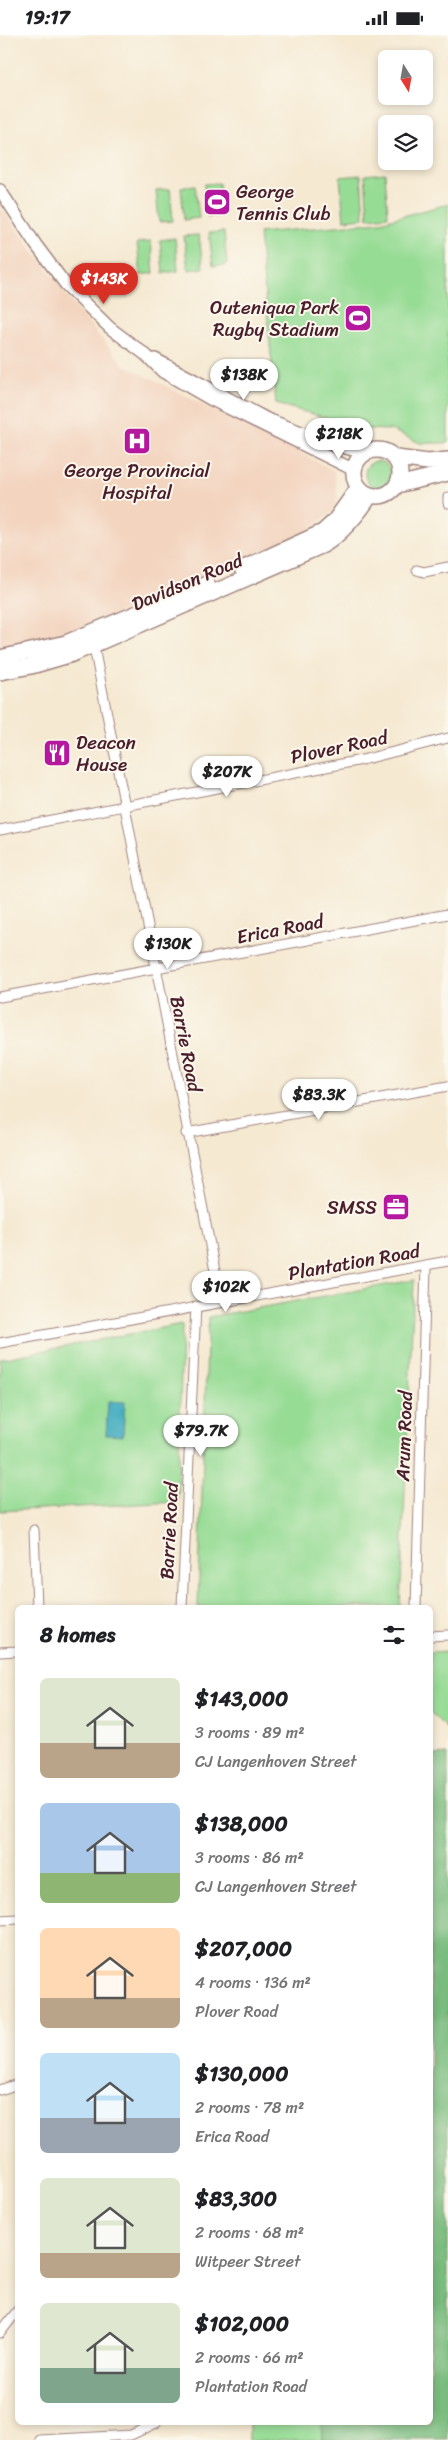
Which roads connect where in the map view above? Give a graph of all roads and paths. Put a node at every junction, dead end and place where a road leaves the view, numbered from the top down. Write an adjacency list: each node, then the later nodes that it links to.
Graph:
1 (0, 190): 2 (street)
2 (146, 355): 3 (street); 6 (street)
3 (364, 453): 4 (highway); 6 (highway)
4 (396, 458): 5 (highway); 8 (highway)
5 (448, 460)
6 (354, 470): 9 (highway)
7 (448, 473): 8 (highway)
8 (397, 485): 9 (highway)
9 (364, 491): 12 (highway, Davidson Road)
10 (448, 567): 11 (street)
11 (417, 570)
12 (92, 639): 13 (highway, Davidson Road); 14 (highway, Davidson Road); 16 (street, Barrie Road)
13 (0, 658)
14 (0, 672)
15 (448, 738): 16 (street, Plover Road)
16 (126, 807): 17 (street, Plover Road); 19 (street, Barrie Road)
17 (0, 830)
18 (448, 914): 19 (street, Erica Road)
19 (155, 969): 20 (street, Erica Road); 22 (street, Barrie Road)
20 (0, 997)
21 (448, 1086): 22 (street)
22 (186, 1133): 25 (street, Barrie Road)
23 (448, 1261): 24 (street, Plantation Road)
24 (426, 1265): 25 (street, Plantation Road); 31 (street, Arum Road)
25 (220, 1302): 26 (street, Plantation Road)
26 (196, 1307): 27 (street, Plantation Road); 30 (street, Barrie Road)
27 (0, 1343)
28 (34, 1530): 29 (street)
29 (37, 1605)
30 (182, 1605)
31 (416, 1605)
32 (448, 1635): 33 (street)
33 (433, 1636)
34 (15, 1651): 35 (street)
35 (0, 1652)
36 (15, 1919): 37 (street)
37 (0, 1920)
38 (15, 2085): 39 (street)
39 (0, 2090)
40 (15, 2314): 41 (street)
41 (0, 2333)
42 (152, 2425): 43 (street)
43 (40, 2440)

